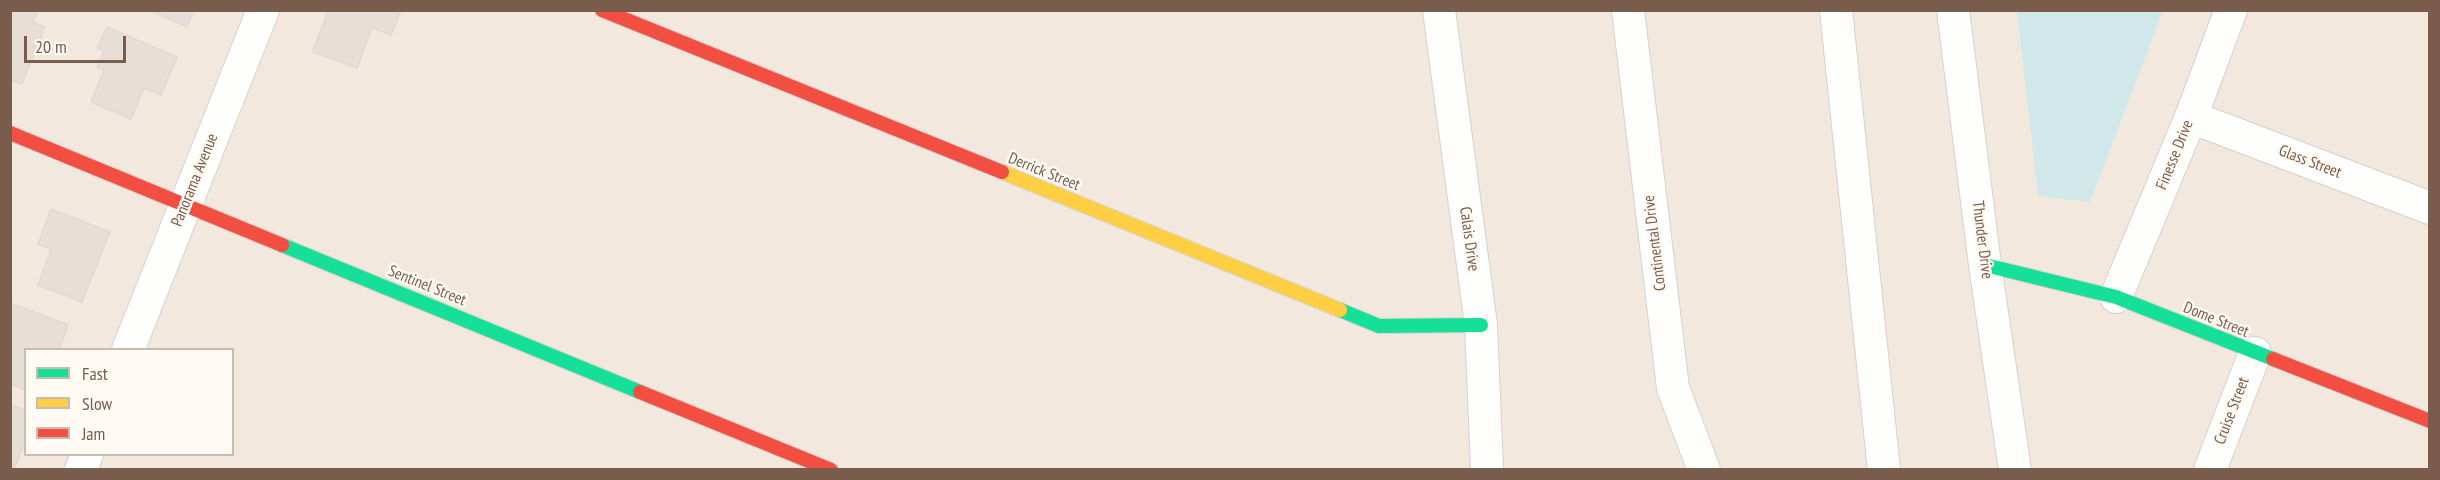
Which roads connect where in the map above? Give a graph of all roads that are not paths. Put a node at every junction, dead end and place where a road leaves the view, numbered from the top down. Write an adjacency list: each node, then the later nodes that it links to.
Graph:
1 (263, 10): 10 (street, Panorama Avenue)
2 (603, 10): 14 (street, Derrick Street)
3 (1439, 10): 14 (street, Calais Drive)
4 (1628, 10): 20 (street, Continental Drive)
5 (1836, 10): 21 (street)
6 (1953, 10): 12 (street, Thunder Drive)
7 (2231, 10): 8 (street, Finesse Drive)
8 (2191, 117): 11 (street, Glass Street); 13 (street, Finesse Drive)
9 (10, 134): 10 (street, Sentinel Street)
10 (185, 204): 15 (street, Panorama Avenue); 18 (street, Sentinel Street)
11 (2430, 207)
12 (1985, 266): 13 (street, Dome Street); 22 (street, Thunder Drive)
13 (2116, 297): 16 (street, Dome Street)
14 (1481, 325): 19 (street, Calais Drive)
15 (129, 348)
16 (2255, 353): 17 (street, Dome Street); 23 (street, Cruise Street)
17 (2430, 421)
18 (831, 470)
19 (1487, 470)
20 (1704, 470)
21 (1884, 470)
22 (2015, 470)
23 (2210, 470)

